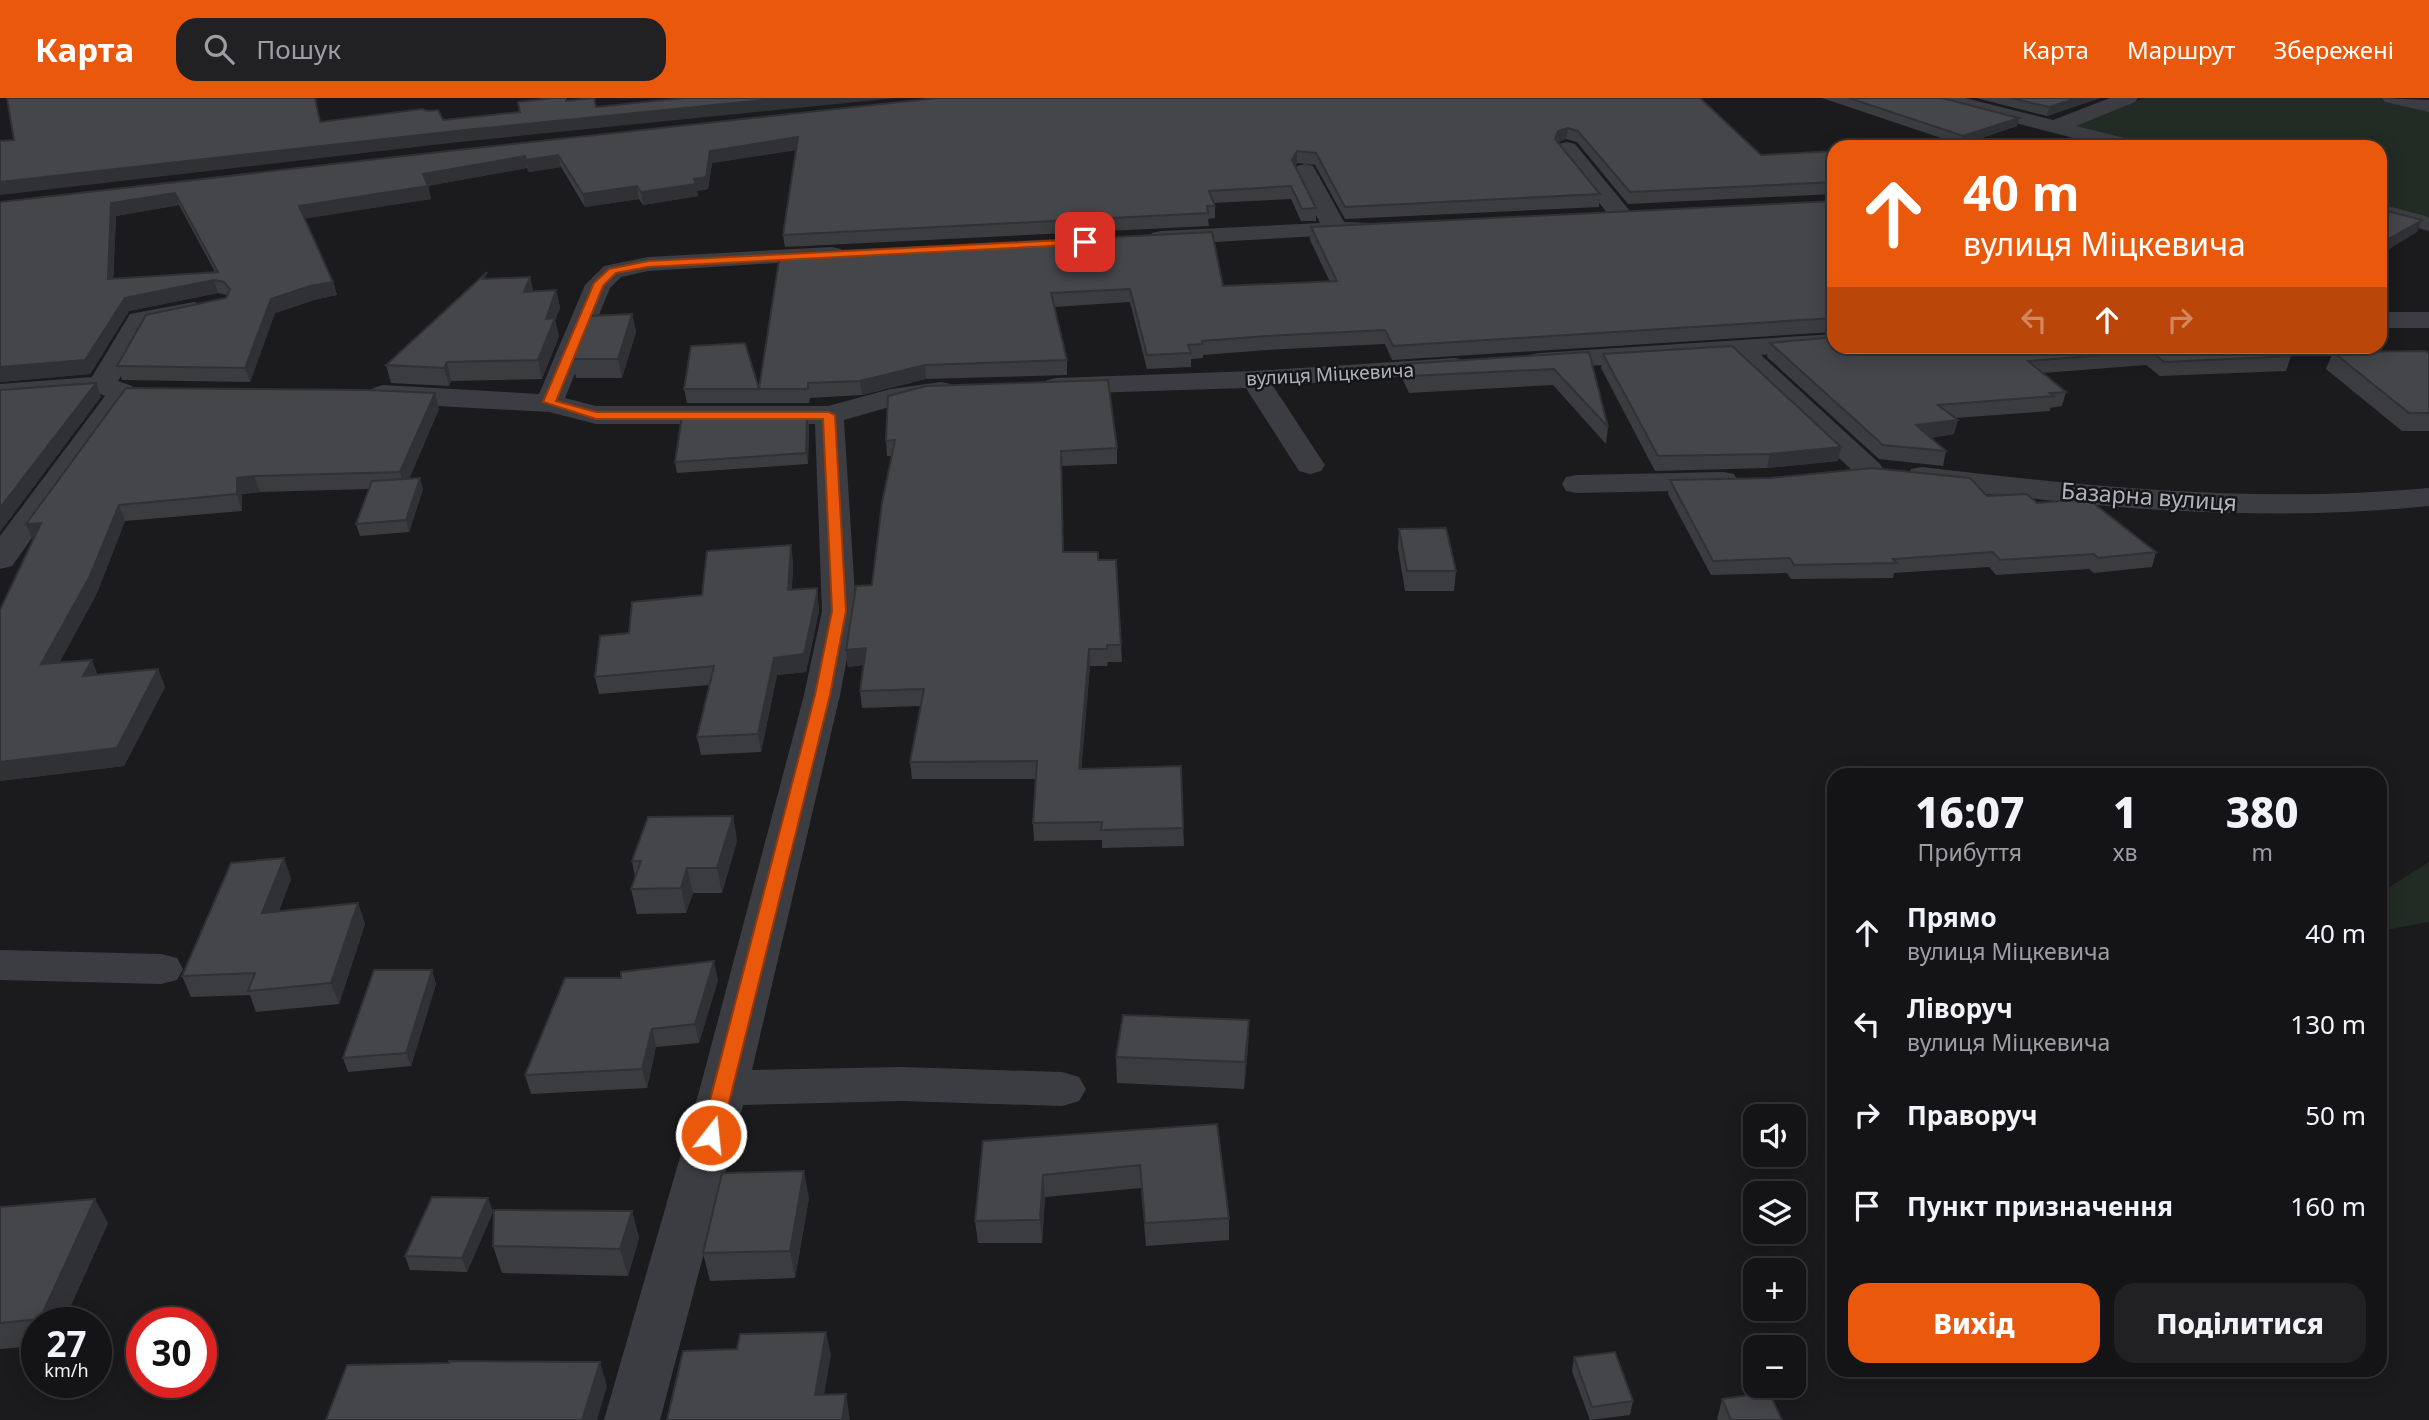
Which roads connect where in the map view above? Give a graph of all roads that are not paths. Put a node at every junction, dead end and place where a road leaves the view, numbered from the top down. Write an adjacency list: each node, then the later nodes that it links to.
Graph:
1 (1941, 98): 5 (street)
2 (2128, 98): 5 (street)
3 (2392, 98): 4 (street)
4 (2429, 106)
5 (2055, 127): 6 (street)
6 (2106, 140)
7 (1567, 149): 11 (street)
8 (1305, 171): 15 (street)
9 (2387, 213): 13 (street)
10 (1648, 214): 11 (street)
11 (1621, 215): 12 (street)
12 (1594, 216)
13 (2429, 224)
14 (1390, 227): 15 (street)
15 (1336, 230): 16 (street)
16 (1141, 239)
17 (862, 252): 31 (street)
18 (219, 304): 28 (street)
19 (2387, 320): 20 (street)
20 (2429, 320)
21 (1827, 342): 22 (street)
22 (1738, 348): 23 (street); 34 (street)
23 (1517, 362)
24 (1475, 365): 25 (street, вулиця Міцкевича)
25 (1254, 379): 26 (street, вулиця Міцкевича); 33 (street)
26 (1035, 387)
27 (967, 389): 32 (street)
28 (125, 390): 29 (street); 39 (street)
29 (0, 393)
30 (359, 394): 31 (street)
31 (549, 402): 32 (street)
32 (829, 415): 42 (street)
33 (1310, 465)
34 (1869, 470): 35 (street, Базарна вулиця); 38 (street, Базарна вулиця)
35 (1830, 474)
36 (1753, 481): 37 (street)
37 (1577, 484)
38 (2429, 497)
39 (0, 559)
40 (0, 965): 41 (street)
41 (161, 969)
42 (724, 1088): 43 (street); 44 (street)
43 (1062, 1088)
44 (632, 1420)

